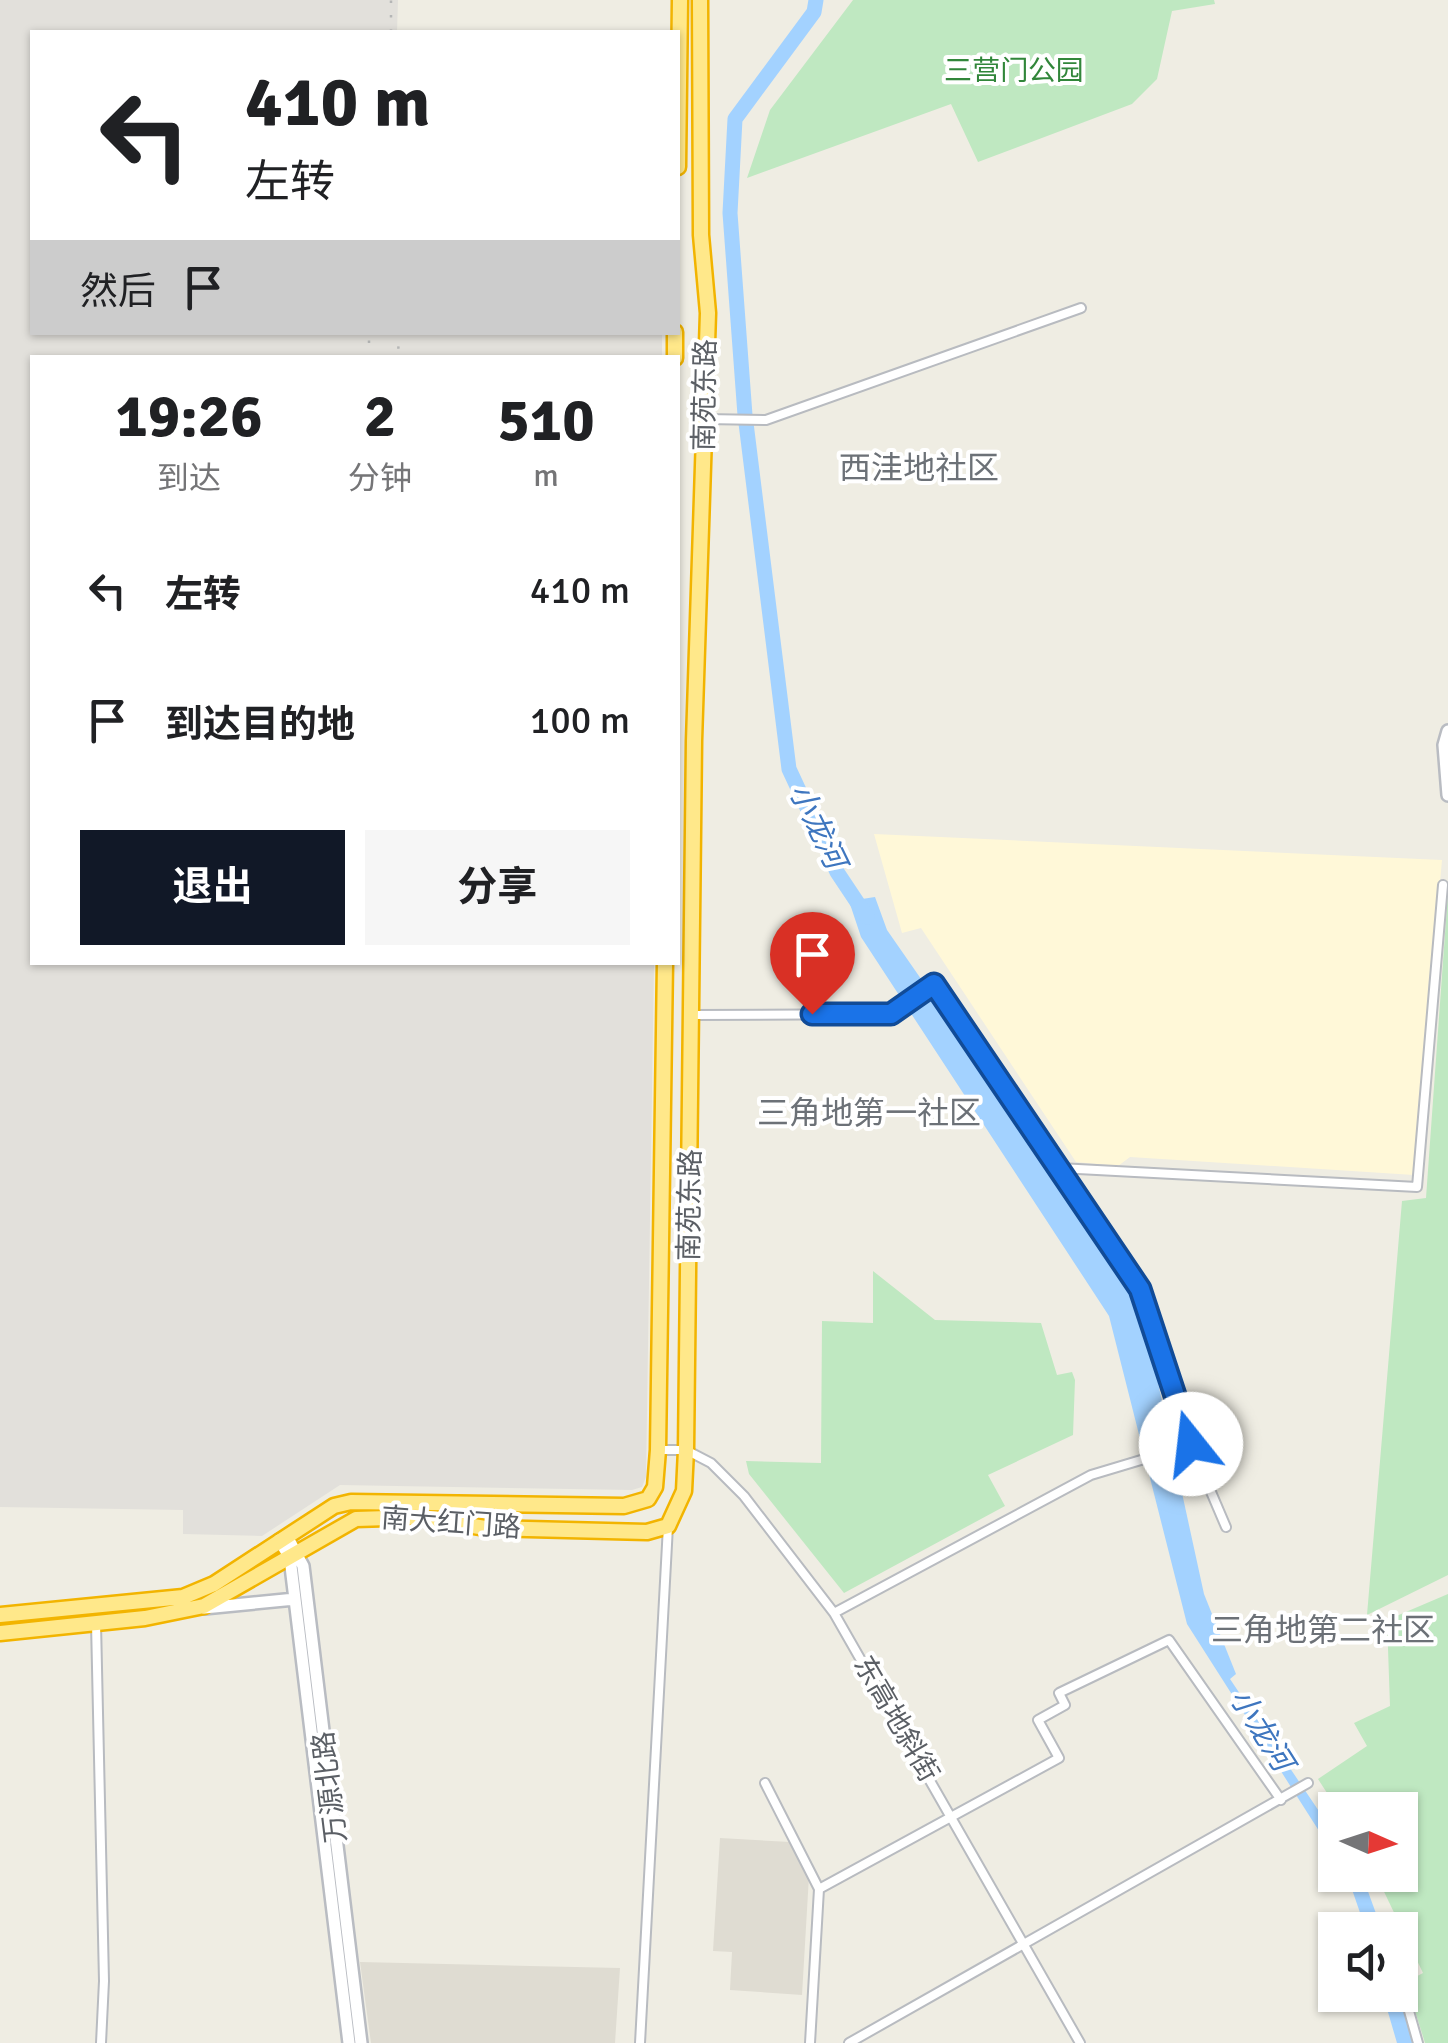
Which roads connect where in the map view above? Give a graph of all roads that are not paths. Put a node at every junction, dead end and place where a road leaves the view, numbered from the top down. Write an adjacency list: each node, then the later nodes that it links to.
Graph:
1 (680, 0): 3 (highway)
2 (700, 0): 5 (highway, 南苑东路)
3 (680, 30)
4 (1082, 308): 5 (street)
5 (704, 419): 10 (highway, 南苑东路)
6 (1448, 731): 7 (main road)
7 (1448, 795)
8 (1443, 885): 11 (street)
9 (665, 965): 13 (highway, 南苑东路)
10 (692, 1015): 11 (street); 14 (highway, 南苑东路)
11 (1059, 1168): 12 (street)
12 (1187, 1446): 16 (street); 21 (street)
13 (658, 1450): 14 (street); 17 (highway, 南大红门路)
14 (686, 1450): 15 (highway); 21 (street, 东高地斜街)
15 (668, 1526): 18 (highway, 南大红门路); 35 (street)
16 (1226, 1527)
17 (283, 1538): 18 (main road); 22 (highway, 南大红门路)
18 (294, 1556): 19 (main road, 万源北路); 20 (highway, 南大红门路); 34 (main road, 万源北路)
19 (295, 1599): 20 (main road); 33 (main road, 万源北路)
20 (180, 1612): 23 (highway, 南大红门路)
21 (834, 1613): 28 (street, 东高地斜街)
22 (0, 1615)
23 (96, 1623): 24 (highway, 南大红门路); 32 (street)
24 (0, 1633)
25 (765, 1783): 29 (street)
26 (1308, 1783): 27 (street)
27 (1283, 1798): 28 (street); 30 (street)
28 (952, 1816): 29 (street); 30 (street, 东高地斜街)
29 (820, 1889): 36 (street)
30 (1026, 1944): 37 (street); 38 (street, 东高地斜街)
31 (1409, 2012): 39 (street)
32 (101, 2043)
33 (350, 2043)
34 (361, 2043)
35 (640, 2043)
36 (810, 2043)
37 (849, 2043)
38 (1080, 2043)
39 (1418, 2043)

